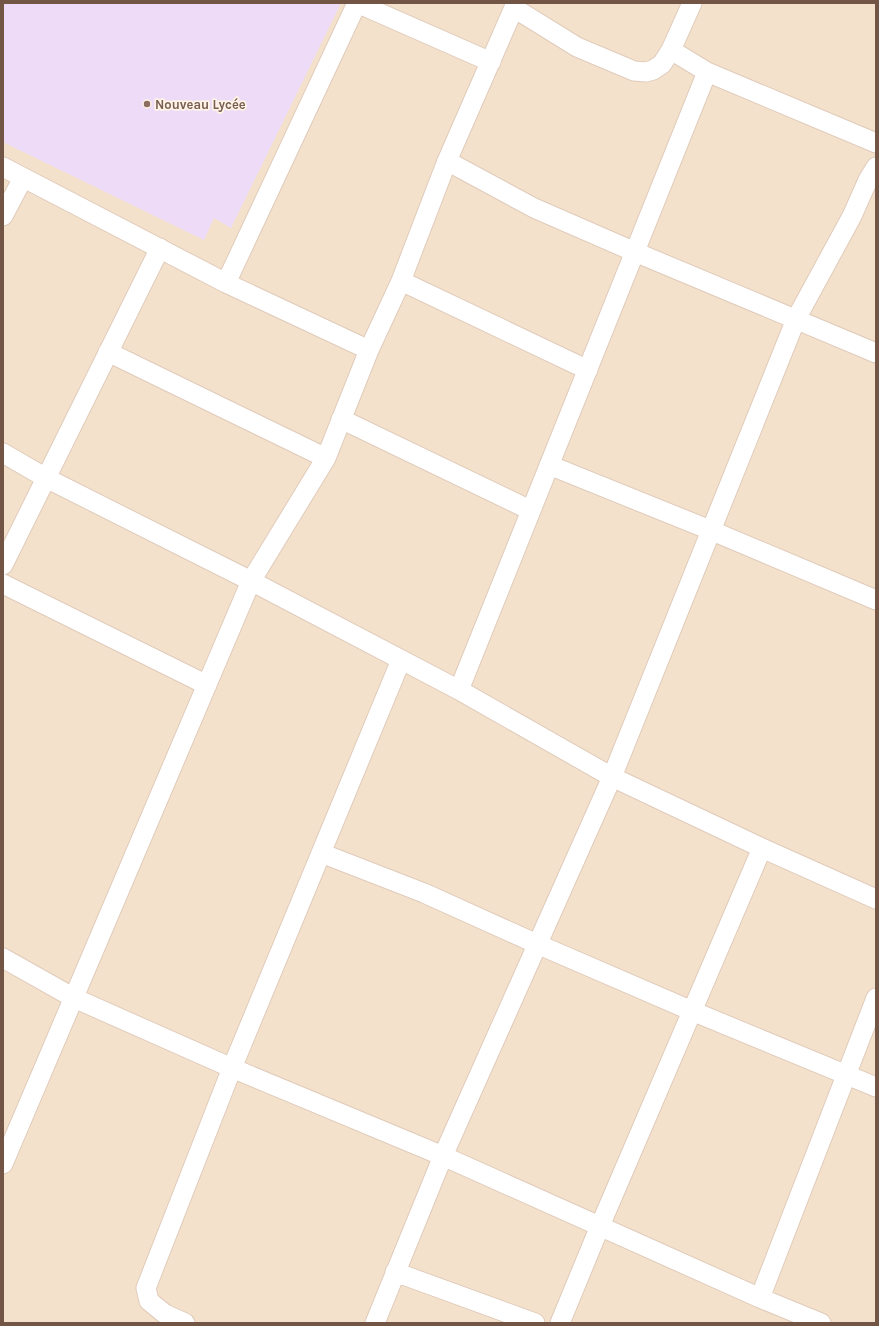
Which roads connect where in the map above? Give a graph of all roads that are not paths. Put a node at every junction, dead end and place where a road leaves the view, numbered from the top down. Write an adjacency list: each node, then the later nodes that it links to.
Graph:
1 (357, 3): 5 (street); 16 (street)
2 (692, 3): 4 (street)
3 (515, 6): 4 (street); 5 (street)
4 (671, 50): 6 (street)
5 (491, 62): 8 (street)
6 (707, 72): 7 (street); 14 (street)
7 (876, 143)
8 (448, 161): 14 (street); 15 (street)
9 (876, 167): 17 (street)
10 (3, 168): 11 (street)
11 (23, 178): 12 (street); 13 (street)
12 (3, 216)
13 (160, 248): 16 (street); 19 (street)
14 (636, 252): 17 (street); 21 (street)
15 (402, 281): 18 (street); 21 (street)
16 (226, 282): 18 (street)
17 (796, 319): 20 (street); 28 (street)
18 (369, 350): 22 (street)
19 (108, 352): 24 (street); 26 (street)
20 (876, 353)
21 (588, 370): 25 (street)
22 (341, 420): 24 (street); 27 (street)
23 (3, 453): 26 (street)
24 (326, 458): 30 (street)
25 (549, 465): 27 (street); 28 (street)
26 (46, 478): 29 (street); 30 (street)
27 (530, 510): 35 (street)
28 (710, 530): 32 (street); 36 (street)
29 (3, 565)
30 (251, 581): 33 (street); 34 (street)
31 (3, 584): 34 (street)
32 (876, 599)
33 (401, 660): 35 (street); 38 (street)
34 (207, 684): 42 (street)
35 (458, 690): 36 (street)
36 (612, 777): 37 (street); 40 (street)
37 (762, 848): 39 (street); 44 (street)
38 (321, 853): 40 (street); 45 (street)
39 (876, 899)
40 (537, 944): 44 (street); 49 (street)
41 (3, 958): 42 (street)
42 (74, 998): 45 (street); 48 (street)
43 (876, 998): 46 (street)
44 (692, 1011): 46 (street); 51 (street)
45 (232, 1068): 49 (street); 54 (street)
46 (846, 1075): 47 (street); 53 (street)
47 (876, 1087)
48 (7, 1143): 50 (street)
49 (443, 1156): 51 (street); 52 (street)
50 (3, 1164)
51 (600, 1226): 53 (street); 57 (street)
52 (395, 1272): 55 (street); 56 (street)
53 (760, 1298): 58 (street)
54 (185, 1323)
55 (375, 1323)
56 (535, 1323)
57 (560, 1323)
58 (821, 1323)

